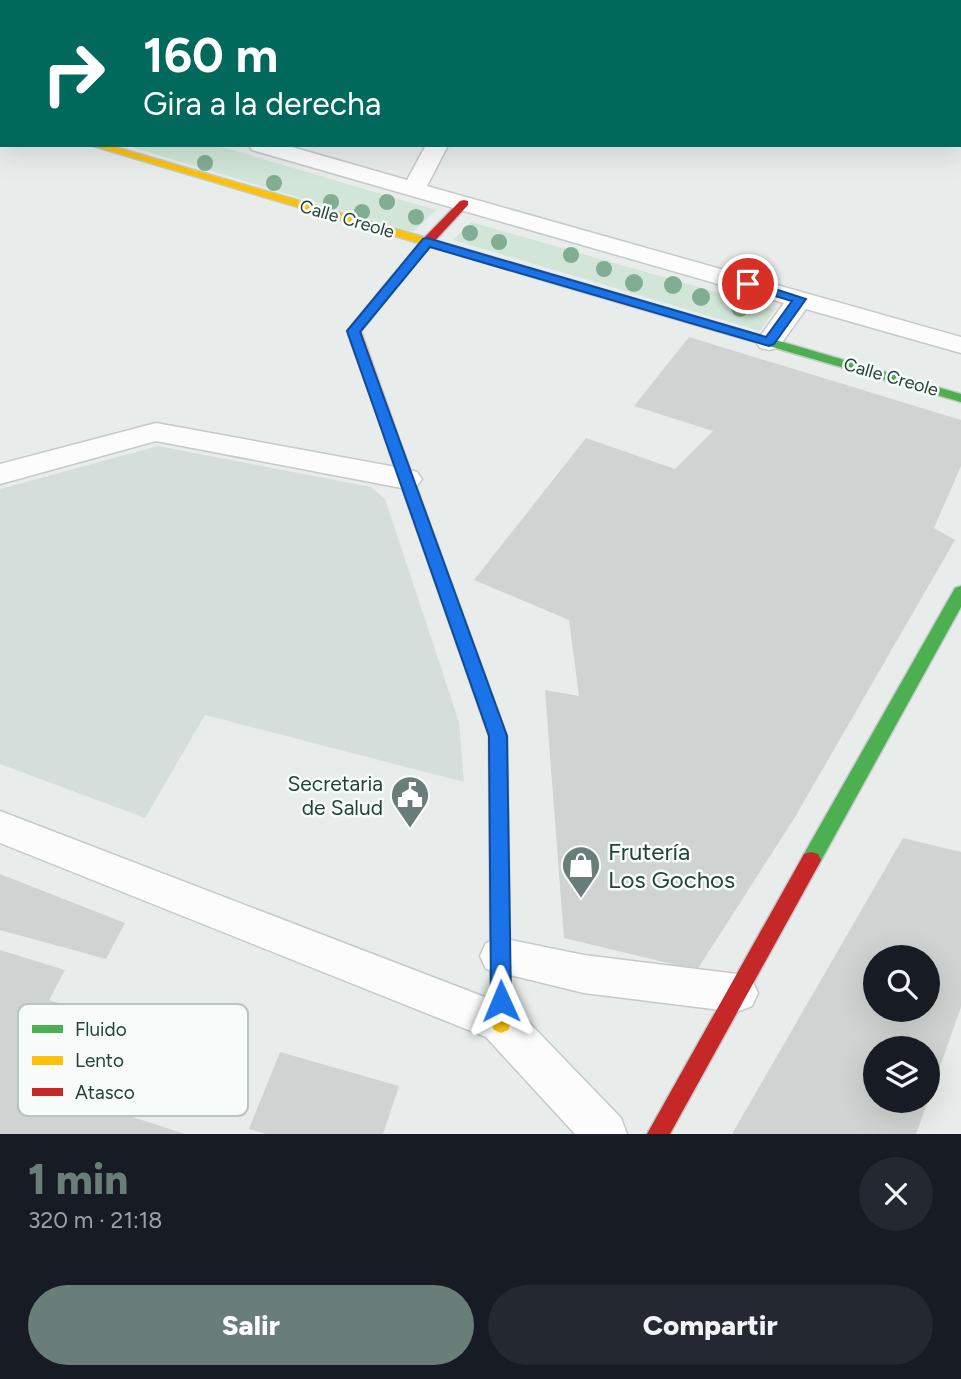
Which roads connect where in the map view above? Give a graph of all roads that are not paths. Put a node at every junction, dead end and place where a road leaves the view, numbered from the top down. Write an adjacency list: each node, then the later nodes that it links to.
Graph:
1 (102, 147): 6 (street, Calle Creole)
2 (267, 147): 4 (street)
3 (436, 147): 4 (street)
4 (414, 189): 5 (street)
5 (464, 203): 6 (street); 7 (street)
6 (427, 242): 8 (street, Calle Creole); 12 (street)
7 (800, 299): 8 (street); 9 (street)
8 (769, 342): 10 (street, Calle Creole)
9 (961, 345)
10 (961, 398)
11 (0, 474): 12 (street)
12 (407, 479): 15 (street)
13 (961, 592): 16 (street)
14 (0, 827): 17 (street)
15 (500, 956): 16 (street); 17 (street)
16 (737, 993): 19 (street)
17 (501, 1023): 18 (street)
18 (605, 1134)
19 (658, 1134)

